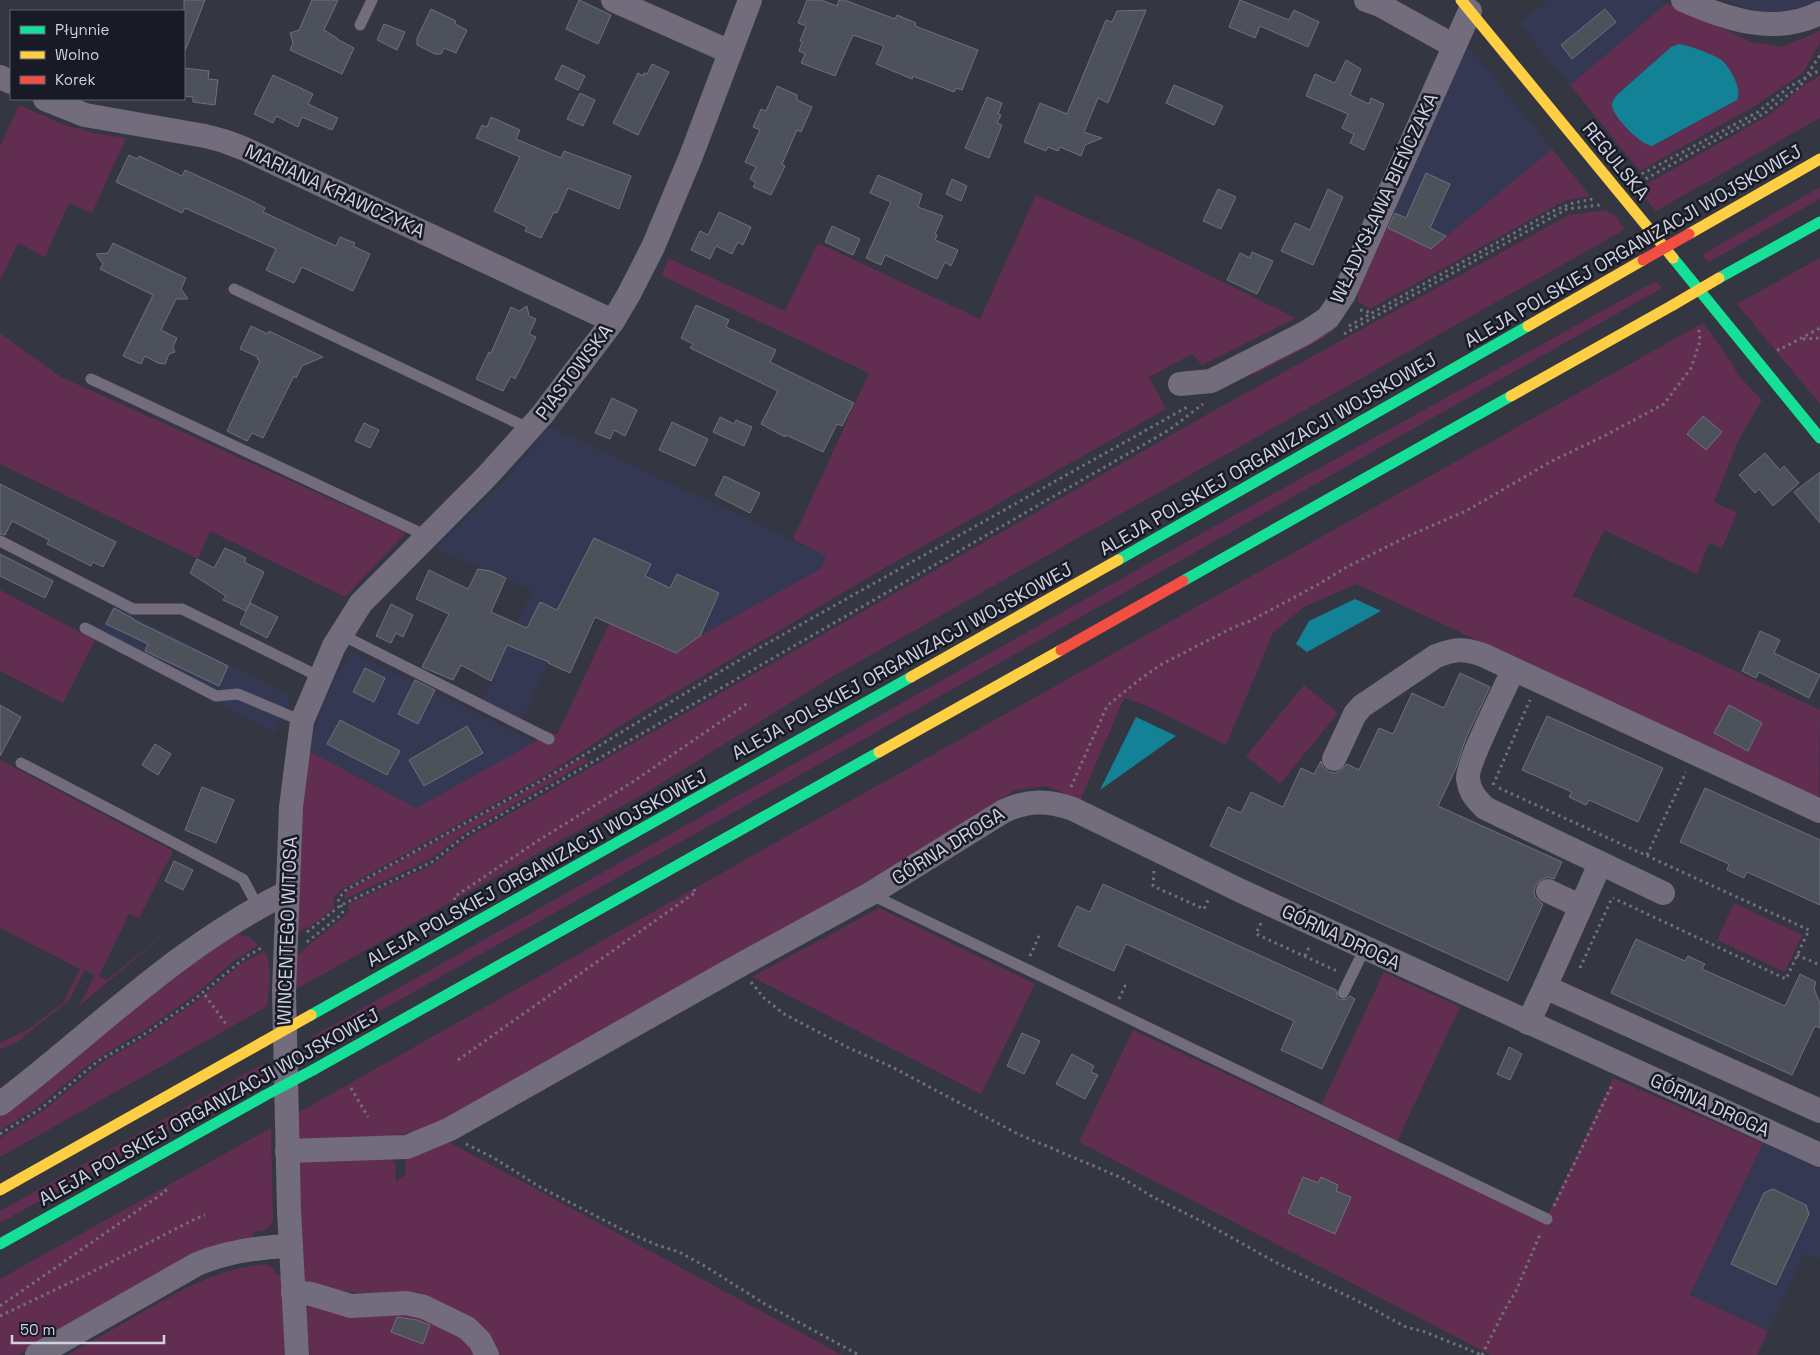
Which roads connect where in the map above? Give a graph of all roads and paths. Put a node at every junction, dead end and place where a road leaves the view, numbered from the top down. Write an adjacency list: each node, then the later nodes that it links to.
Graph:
1 (372, 0): 8 (lane)
2 (613, 0): 10 (street)
3 (750, 0): 10 (street, PIASTOWSKA)
4 (1366, 0): 9 (street)
5 (1683, 0): 7 (street)
6 (1466, 6): 9 (street, WŁADYSŁAWA BIEŃCZAKA); 33 (main road, REGULSKA)
7 (1820, 13)
8 (360, 25)
9 (1454, 46): 31 (street, WŁADYSŁAWA BIEŃCZAKA)
10 (730, 52): 22 (street, PIASTOWSKA)
11 (1820, 55): 13 (path)
12 (1820, 70): 13 (path)
13 (1805, 79): 16 (path); 17 (path)
14 (48, 100): 22 (street, MARIANA KRAWCZYKA)
15 (1820, 160): 86 (main road, ALEJA POLSKIEJ ORGANIZACJI WOJSKOWEJ, bridge)
16 (1634, 178)
17 (1636, 185)
18 (1597, 198): 25 (path)
19 (1604, 204): 26 (path)
20 (1820, 222): 89 (main road, ALEJA POLSKIEJ ORGANIZACJI WOJSKOWEJ, bridge)
21 (234, 289): 32 (lane)
22 (613, 321): 32 (street, PIASTOWSKA)
23 (1698, 322): 46 (path)
24 (1820, 328): 28 (path)
25 (1343, 330)
26 (1337, 338)
27 (1820, 338): 28 (path)
28 (1800, 339): 29 (path)
29 (1772, 349)
30 (91, 379): 34 (lane)
31 (1180, 384)
32 (530, 429): 34 (street, PIASTOWSKA)
33 (1820, 438)
34 (427, 536): 37 (street, PIASTOWSKA)
35 (0, 541): 39 (lane)
36 (85, 628): 41 (lane)
37 (340, 634): 39 (street, PIASTOWSKA); 42 (lane)
38 (1513, 670): 43 (street); 47 (street); 49 (street)
39 (317, 683): 41 (street, WINCENTEGO WITOSA)
40 (748, 703): 57 (path)
41 (302, 721): 52 (street, WINCENTEGO WITOSA)
42 (549, 739)
43 (1334, 758)
44 (21, 763): 60 (lane)
45 (1690, 764): 48 (path)
46 (1062, 805): 55 (street, GÓRNA DROGA); 64 (street, GÓRNA DROGA)
47 (1820, 811)
48 (1647, 855)
49 (1600, 864): 54 (street); 59 (street)
50 (1154, 869): 56 (path)
51 (693, 889): 76 (path)
52 (288, 892): 60 (street); 65 (street, WINCENTEGO WITOSA)
53 (1548, 892): 59 (street)
54 (1663, 893)
55 (870, 894): 68 (street, GÓRNA DROGA); 88 (lane)
56 (1210, 895)
57 (455, 900)
58 (341, 905): 58 (path); 62 (path); 65 (path)
59 (1580, 906): 71 (street)
60 (258, 907): 78 (street)
61 (1260, 924): 67 (path)
62 (305, 934)
63 (1312, 941): 67 (path)
64 (1365, 948): 72 (lane); 74 (street, GÓRNA DROGA)
65 (274, 949): 82 (path); 83 (street, WINCENTEGO WITOSA)
66 (1797, 955): 69 (path)
67 (1305, 956): 70 (path)
68 (742, 964): 81 (street, GÓRNA DROGA); 98 (path)
69 (1820, 965)
70 (1340, 972)
71 (1545, 986): 74 (street); 79 (street)
72 (1343, 993)
73 (205, 995): 75 (path)
74 (1528, 1023): 84 (street, GÓRNA DROGA)
75 (226, 1024)
76 (458, 1060)
77 (350, 1088): 80 (path)
78 (0, 1104)
79 (1820, 1112)
80 (368, 1117)
81 (450, 1129): 83 (street, GÓRNA DROGA); 97 (path)
82 (0, 1134)
83 (287, 1151): 90 (street, WINCENTEGO WITOSA)
84 (1820, 1155)
85 (164, 1188): 92 (path)
86 (0, 1190)
87 (205, 1215): 93 (path)
88 (1547, 1219)
89 (0, 1244)
90 (290, 1246): 91 (street, WINCENTEGO WITOSA); 94 (street)
91 (292, 1292): 95 (street, WINCENTEGO WITOSA); 96 (street)
92 (0, 1306)
93 (0, 1316)
94 (37, 1355)
95 (296, 1355)
96 (488, 1355)
97 (859, 1355)
98 (1482, 1355)

